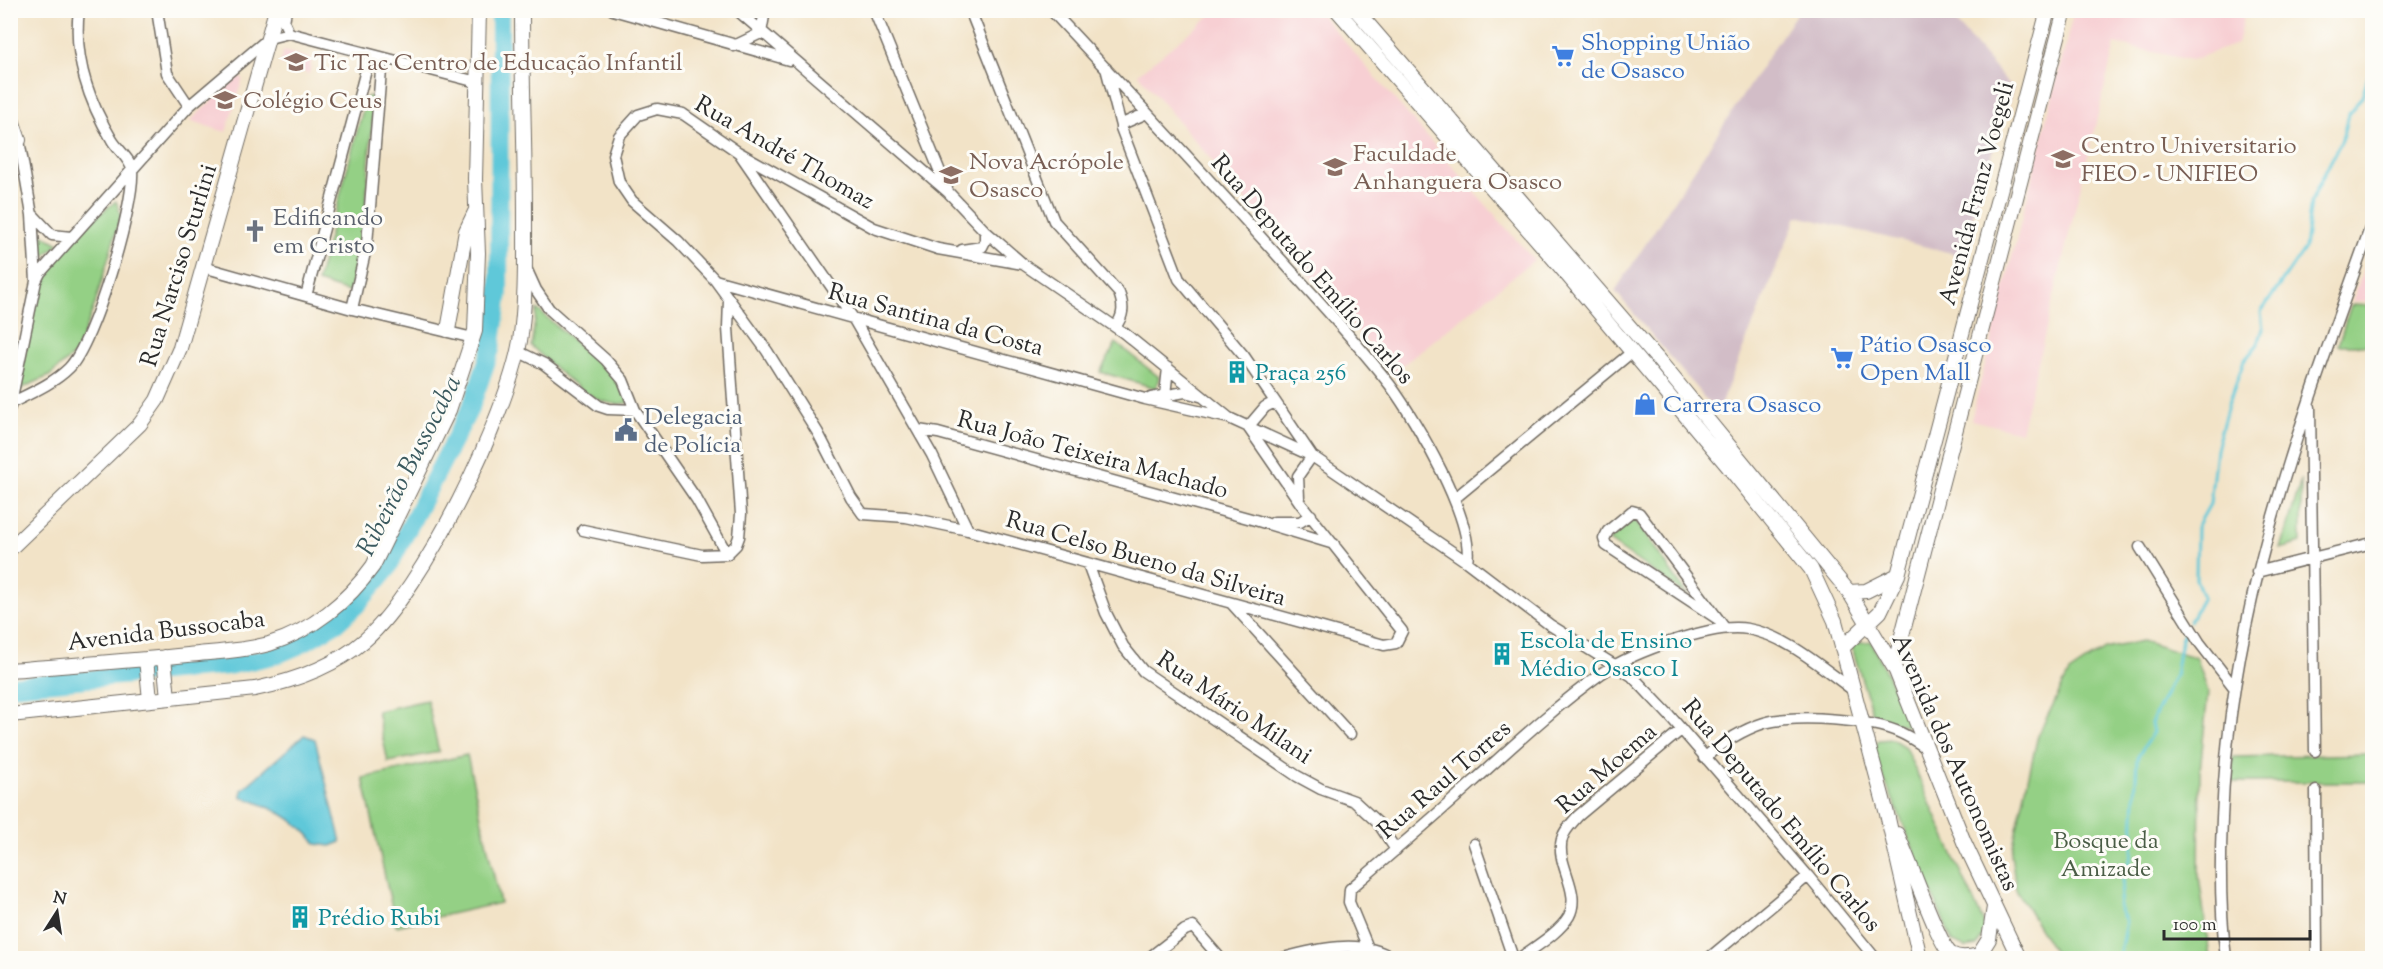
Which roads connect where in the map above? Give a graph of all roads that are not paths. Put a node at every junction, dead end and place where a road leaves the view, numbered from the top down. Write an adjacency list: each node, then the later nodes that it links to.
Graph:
1 (79, 10): 37 (street)
2 (158, 10): 31 (street)
3 (276, 10): 22 (main road, Rua Narciso Sturlini)
4 (286, 10): 20 (street)
5 (488, 10): 18 (main road)
6 (515, 10): 19 (main road)
7 (522, 10): 19 (main road)
8 (613, 10): 23 (street)
9 (737, 10): 21 (street)
10 (765, 10): 21 (street)
11 (874, 10): 38 (street)
12 (970, 10): 54 (street)
13 (1051, 10): 27 (street, Rua Deputado Emílio Carlos)
14 (1337, 10): 58 (main road)
15 (1356, 10): 92 (main road, Avenida dos Autonomistas)
16 (2048, 10): 75 (main road, Avenida Franz Voegeli)
17 (2065, 10): 76 (main road, Avenida Franz Voegeli)
18 (479, 18): 28 (main road, Avenida Bussocaba)
19 (522, 27): 47 (main road)
20 (289, 33): 22 (street); 24 (street)
21 (761, 33): 23 (street); 26 (street)
22 (269, 38): 31 (street); 46 (main road, Rua Narciso Sturlini)
23 (733, 46): 26 (street)
24 (370, 55): 25 (street); 29 (street)
25 (382, 58): 28 (street); 30 (street)
26 (792, 60): 38 (street)
27 (1106, 68): 32 (street, Rua Deputado Emílio Carlos); 34 (street)
28 (477, 82): 39 (main road, Avenida Bussocaba)
29 (361, 91): 30 (street); 50 (street)
30 (379, 94): 52 (street)
31 (189, 106): 37 (street)
32 (1147, 112): 34 (street); 73 (street, Rua Deputado Emílio Carlos)
33 (10, 114): 35 (main road)
34 (1121, 126): 64 (street)
35 (13, 137): 40 (street)
36 (738, 152): 44 (street, Rua André Thomaz); 48 (street, Rua André Thomaz); 53 (street)
37 (132, 168): 43 (street); 65 (street)
38 (948, 192): 42 (street)
39 (476, 210): 55 (main road); 56 (main road, Avenida Bussocaba)
40 (32, 215): 43 (street); 49 (street)
41 (2373, 223): 62 (street)
42 (986, 231): 44 (street, Rua André Thomaz); 45 (street)
43 (71, 237): 49 (street)
44 (938, 249): 45 (street, Rua André Thomaz)
45 (1023, 264): 54 (street)
46 (202, 267): 50 (street); 85 (main road, Rua Narciso Sturlini)
47 (525, 268): 57 (main road); 66 (street)
48 (716, 280): 51 (street, Rua André Thomaz); 53 (street, Rua Santina da Costa)
49 (36, 281): 65 (street)
50 (306, 296): 52 (street)
51 (729, 300): 77 (street, Rua André Thomaz); 86 (street)
52 (352, 309): 55 (street)
53 (853, 318): 63 (street, Rua Santina da Costa); 69 (street)
54 (1115, 327): 59 (street)
55 (448, 330): 56 (street)
56 (473, 338): 97 (main road, Avenida Bussocaba)
57 (517, 351): 66 (street); 105 (main road)
58 (1632, 352): 73 (street); 96 (main road)
59 (1168, 368): 60 (street); 61 (street)
60 (1165, 395): 61 (street, Rua Santina da Costa); 63 (street, Rua Santina da Costa)
61 (1205, 397): 67 (street)
62 (2310, 397): 87 (street); 90 (street)
63 (1145, 399): 67 (street, Rua Santina da Costa)
64 (1275, 402): 68 (street); 70 (street)
65 (11, 405)
66 (635, 410): 86 (street)
67 (1229, 418): 68 (street)
68 (1248, 427): 70 (street); 71 (street)
69 (918, 430): 79 (street, Rua João Teixeira Machado); 81 (street)
70 (1312, 456): 72 (street); 88 (street)
71 (1277, 471): 72 (street); 74 (street)
72 (1298, 476): 74 (street)
73 (1454, 499): 88 (street, Rua Deputado Emílio Carlos)
74 (1301, 504): 78 (street)
75 (1916, 508): 76 (main road); 91 (main road, Avenida Franz Voegeli)
76 (1934, 513): 100 (main road, Avenida Franz Voegeli)
77 (869, 515): 81 (street, Rua Celso Bueno da Silveira)
78 (1311, 515): 79 (street, Rua João Teixeira Machado); 83 (street)
79 (1256, 520): 83 (street, Rua João Teixeira Machado)
80 (583, 530): 86 (street)
81 (968, 530): 89 (street, Rua Celso Bueno da Silveira)
82 (2373, 543): 87 (street)
83 (1334, 544): 93 (street, Rua Celso Bueno da Silveira)
84 (2140, 547): 102 (street)
85 (10, 549)
86 (727, 554)
87 (2313, 556): 90 (street); 111 (street)
88 (1467, 562): 99 (street, Rua Deputado Emílio Carlos)
89 (1088, 564): 93 (street, Rua Celso Bueno da Silveira); 116 (street, Rua Mário Milani)
90 (2258, 572): 102 (street)
91 (1898, 575): 92 (main road); 95 (main road, Avenida Franz Voegeli)
92 (1849, 592): 95 (main road, Avenida dos Autonomistas)
93 (1232, 604): 109 (street)
94 (1721, 623): 94 (street); 99 (street, Rua Raul Torres); 103 (street)
95 (1869, 625): 96 (main road, Avenida Franz Voegeli); 100 (main road, Avenida dos Autonomistas)
96 (1842, 648): 103 (main road)
97 (164, 660): 98 (main road, Avenida Bussocaba); 105 (main road)
98 (146, 661): 101 (main road, Avenida Bussocaba); 104 (main road)
99 (1617, 664): 108 (street, Rua Deputado Emílio Carlos); 116 (street, Rua Raul Torres)
100 (1894, 666): 110 (main road, Avenida dos Autonomistas)
101 (10, 670)
102 (2233, 686): 130 (street)
103 (1853, 690): 107 (main road)
104 (150, 695): 105 (main road); 106 (main road)
105 (168, 695)
106 (10, 714)
107 (1862, 724): 110 (street); 112 (street); 114 (main road)
108 (1681, 730): 112 (street, Rua Deputado Emílio Carlos); 125 (street, Rua Moema)
109 (1350, 734)
110 (1925, 747): 118 (main road, Avenida dos Autonomistas)
111 (2315, 751)
112 (1704, 758): 117 (street, Rua Deputado Emílio Carlos)
113 (2316, 791): 131 (street)
114 (1887, 814): 118 (main road); 128 (main road)
115 (1474, 844): 124 (street)
116 (1396, 850): 119 (street, Rua Raul Torres)
117 (1808, 876): 126 (street); 127 (street, Rua Deputado Emílio Carlos)
118 (1994, 905): 129 (main road, Avenida dos Autonomistas)
119 (1368, 948): 122 (street); 123 (street)
120 (1149, 958): 121 (street)
121 (1220, 958)
122 (1283, 958)
123 (1392, 958)
124 (1513, 958)
125 (1520, 958)
126 (1709, 958)
127 (1875, 958)
128 (1920, 958)
129 (2019, 958)
130 (2226, 958)
131 (2317, 958)

